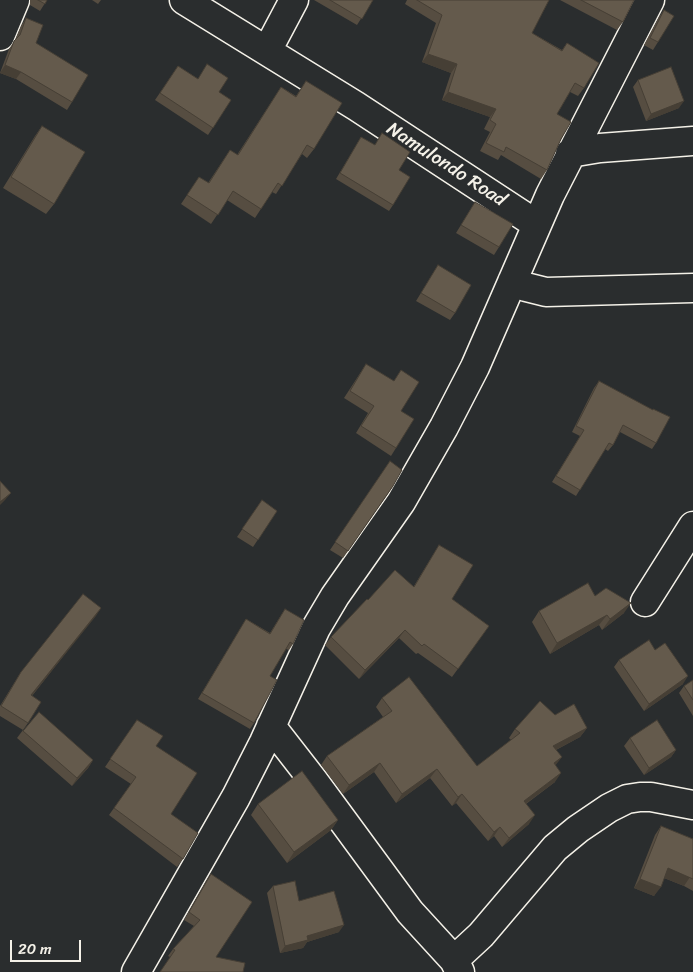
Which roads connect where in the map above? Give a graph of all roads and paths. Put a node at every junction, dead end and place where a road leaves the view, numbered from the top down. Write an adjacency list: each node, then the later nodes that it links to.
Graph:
1 (15, 0): 5 (street)
2 (184, 0): 6 (street, Namulondo Road)
3 (294, 0): 6 (street)
4 (650, 0): 8 (street)
5 (0, 36)
6 (267, 51): 9 (street, Namulondo Road)
7 (693, 141): 8 (street)
8 (570, 153): 9 (street)
9 (536, 224): 10 (street)
10 (512, 282): 11 (street); 14 (street)
11 (693, 288)
12 (693, 526): 13 (street)
13 (644, 602)
14 (271, 726): 16 (street); 17 (street)
15 (693, 806): 16 (street)
16 (457, 966)
17 (136, 972)

